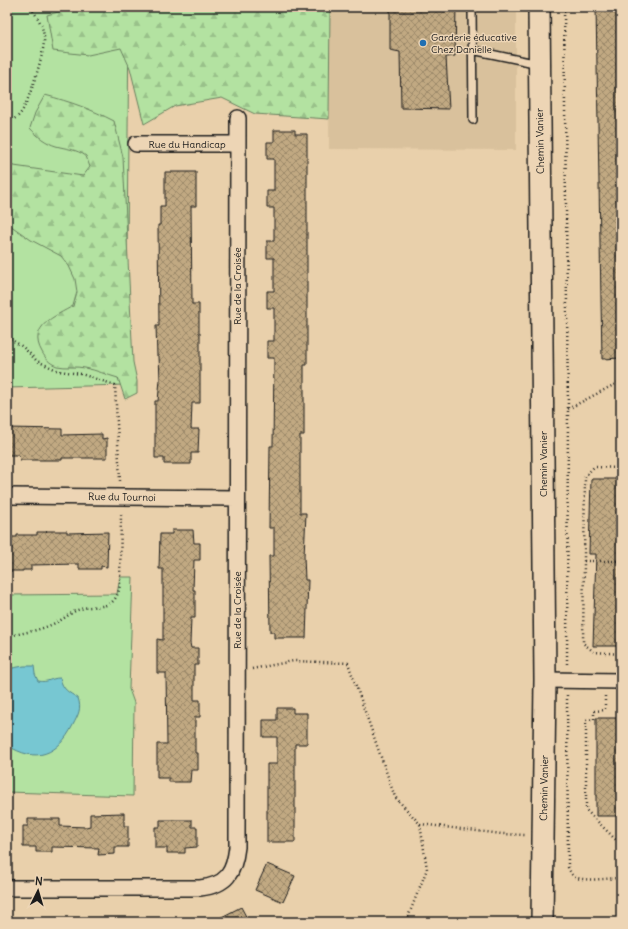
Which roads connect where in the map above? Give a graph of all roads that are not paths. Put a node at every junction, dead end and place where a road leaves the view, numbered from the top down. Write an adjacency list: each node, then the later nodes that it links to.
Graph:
1 (472, 7): 3 (lane)
2 (539, 7): 4 (main road, Chemin Vanier)
3 (472, 50): 4 (lane); 6 (lane)
4 (539, 64): 11 (main road, Chemin Vanier)
5 (238, 118): 8 (street, Rue de la Croisée)
6 (473, 120)
7 (136, 144): 8 (street, Rue du Handicap)
8 (238, 144): 10 (street, Rue de la Croisée)
9 (7, 496): 10 (street, Rue du Tournoi)
10 (237, 498): 13 (street, Rue de la Croisée)
11 (545, 680): 12 (street); 14 (main road, Chemin Vanier)
12 (621, 681)
13 (7, 888)
14 (542, 922)

